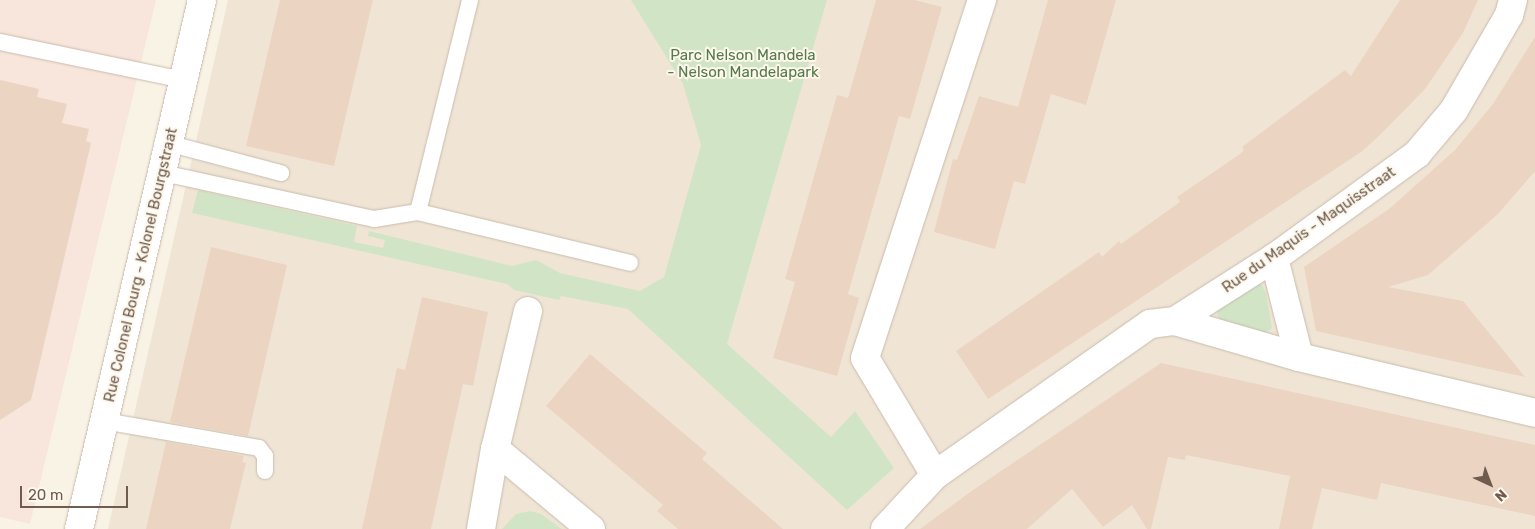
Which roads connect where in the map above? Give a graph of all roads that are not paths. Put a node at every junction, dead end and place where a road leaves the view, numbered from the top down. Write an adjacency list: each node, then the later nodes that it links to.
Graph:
1 (202, 0): 6 (street, Rue Colonel Bourg - Kolonel Bourgstraat)
2 (470, 0): 10 (lane)
3 (982, 0): 20 (street)
4 (1513, 0): 11 (street, Rue du Maquis - Maquisstraat)
5 (0, 42): 6 (lane)
6 (184, 80): 7 (street, Rue Colonel Bourg - Kolonel Bourgstraat)
7 (171, 144): 8 (street, Rue Colonel Bourg - Kolonel Bourgstraat); 9 (lane)
8 (163, 173): 10 (lane); 17 (street, Rue Colonel Bourg - Kolonel Bourgstraat)
9 (281, 173)
10 (418, 212): 12 (lane)
11 (1274, 258): 14 (street, Rue du Maquis - Maquisstraat); 15 (street)
12 (630, 263)
13 (528, 311): 18 (street)
14 (1175, 321): 15 (street); 20 (street, Rue du Maquis - Maquisstraat)
15 (1299, 357): 16 (street)
16 (1535, 413)
17 (104, 421): 19 (lane); 21 (street, Rue Colonel Bourg - Kolonel Bourgstraat)
18 (495, 449): 22 (street); 23 (street)
19 (265, 471)
20 (935, 474): 24 (street, Rue du Maquis - Maquisstraat)
21 (79, 529)
22 (481, 529)
23 (591, 529)
24 (885, 529)

